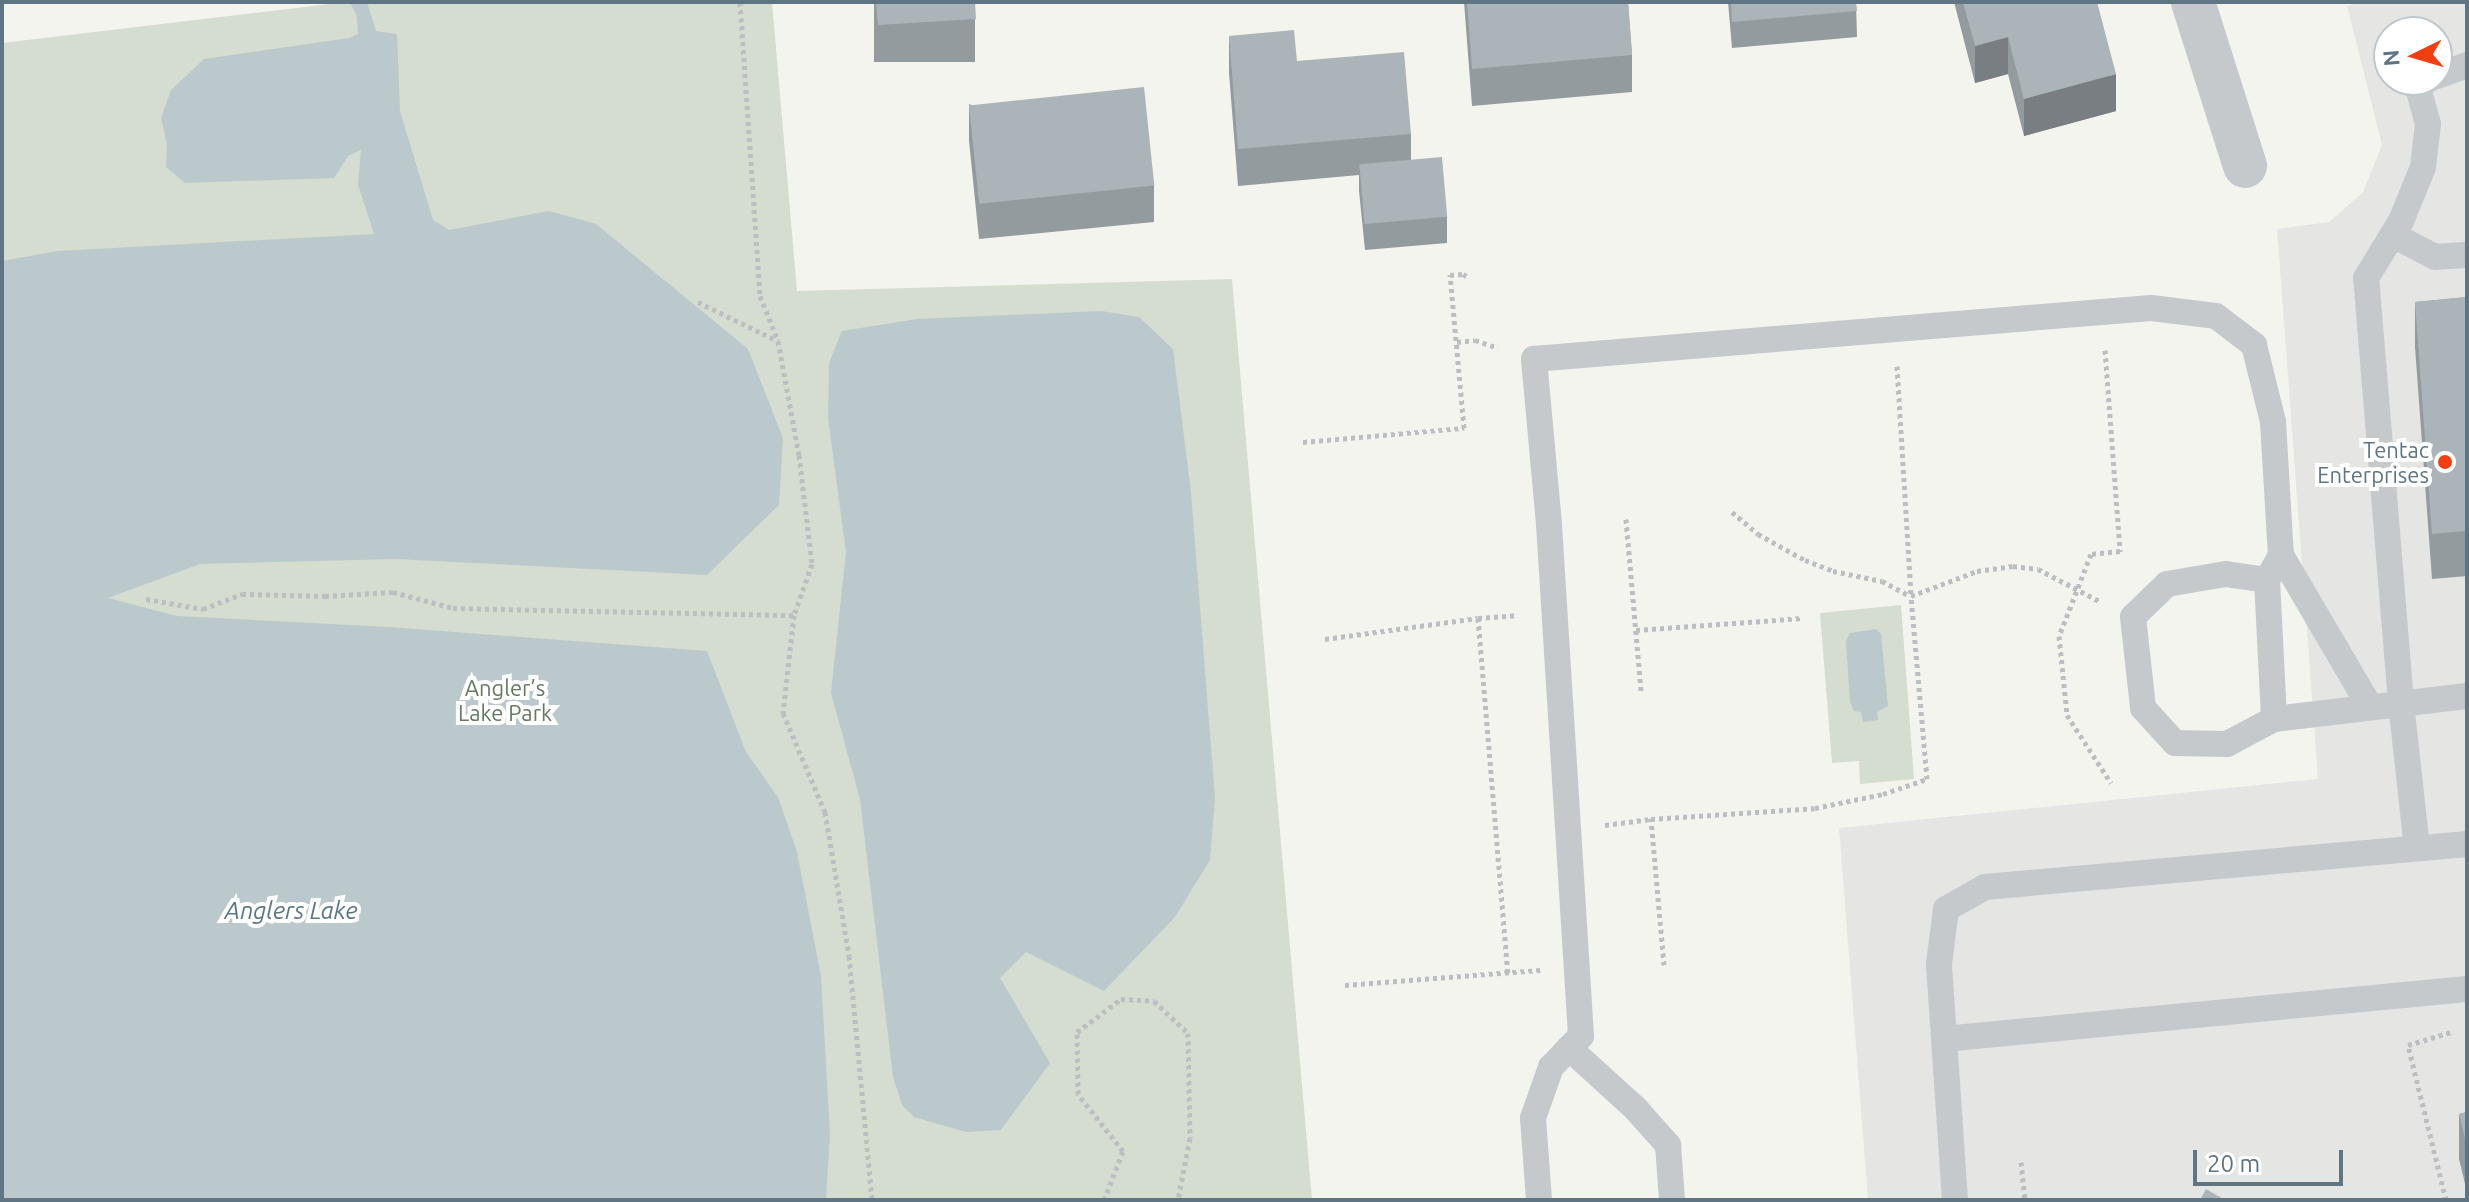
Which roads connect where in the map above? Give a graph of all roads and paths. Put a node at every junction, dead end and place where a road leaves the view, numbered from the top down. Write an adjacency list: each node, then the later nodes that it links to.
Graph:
1 (740, 2): 11 (path)
2 (2193, 2): 4 (street)
3 (2420, 96): 5 (lane)
4 (2245, 166)
5 (2393, 235): 6 (lane); 27 (lane)
6 (2467, 255)
7 (1469, 278): 12 (path)
8 (698, 302): 11 (path)
9 (2102, 312): 10 (lane); 15 (lane); 17 (path)
10 (1895, 328): 18 (path); 36 (lane)
11 (778, 341): 20 (path)
12 (1303, 442)
13 (1732, 512): 18 (path)
14 (1626, 519): 23 (path)
15 (2281, 555): 16 (lane); 28 (lane)
16 (2267, 580): 21 (lane); 29 (lane)
17 (2077, 590): 18 (path); 21 (path); 30 (path)
18 (1911, 596): 31 (path)
19 (146, 599): 20 (path)
20 (794, 615): 44 (path)
21 (2133, 617): 29 (lane)
22 (1803, 618): 23 (path)
23 (1636, 630): 25 (path)
24 (1325, 639): 37 (path)
25 (1641, 692)
26 (2467, 696): 27 (lane)
27 (2401, 702): 28 (lane); 34 (lane)
28 (2369, 705): 29 (lane)
29 (2274, 719)
30 (2111, 783)
31 (1651, 819): 32 (path); 35 (path)
32 (1604, 825)
33 (2467, 844): 34 (lane)
34 (2417, 848): 41 (lane)
35 (1664, 965)
36 (1577, 966): 37 (path); 42 (lane)
37 (1508, 973): 38 (path)
38 (1345, 985)
39 (2467, 989): 41 (lane)
40 (2452, 1032): 51 (path)
41 (1944, 1039): 49 (lane)
42 (1569, 1048): 47 (lane); 48 (lane)
43 (2021, 1162): 50 (path)
44 (872, 1200)
45 (1104, 1200): 46 (path)
46 (1178, 1200)
47 (1539, 1200)
48 (1672, 1200)
49 (1955, 1200)
50 (2025, 1200)
51 (2446, 1200)

